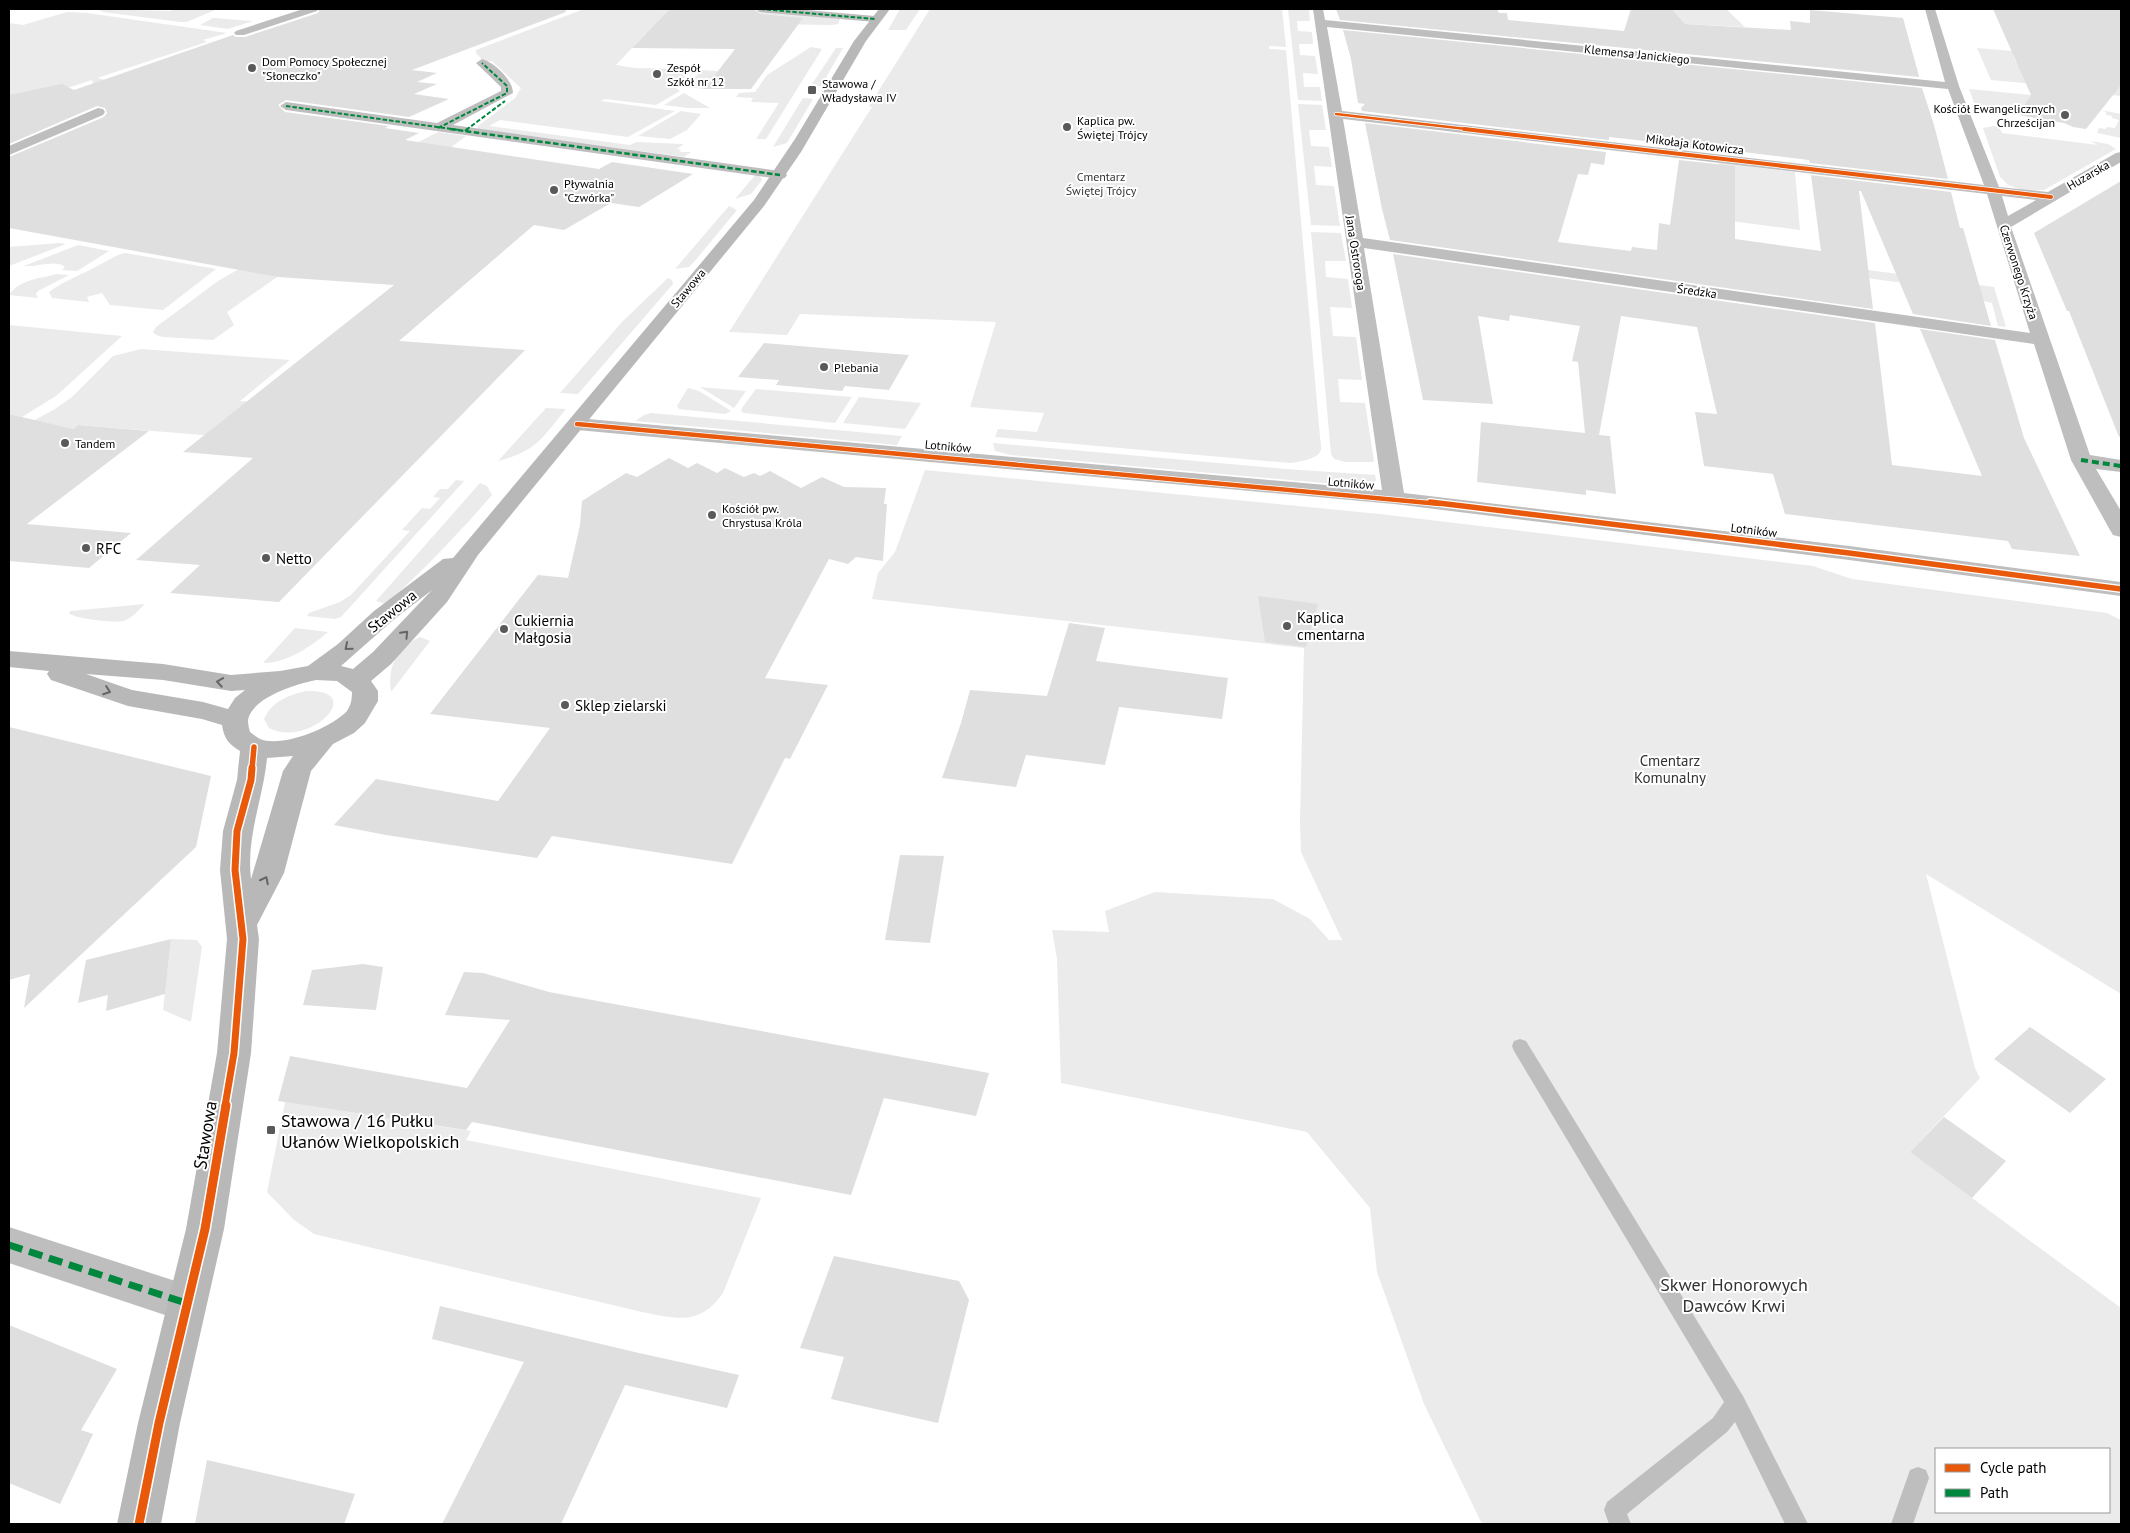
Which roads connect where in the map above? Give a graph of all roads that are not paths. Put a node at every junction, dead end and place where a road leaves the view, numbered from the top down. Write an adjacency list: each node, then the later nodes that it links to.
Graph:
1 (313, 9): 7 (street)
2 (760, 9): 6 (street)
3 (885, 9): 6 (street, Stawowa)
4 (1930, 9): 9 (street, Czerwonego Krzyża)
5 (1319, 16): 9 (street, Klemensa Janickiego); 13 (street, Jana Ostroroga)
6 (875, 19): 18 (street, Stawowa)
7 (240, 33)
8 (482, 63): 10 (street)
9 (1953, 86): 19 (street, Czerwonego Krzyża)
10 (508, 93): 14 (street); 15 (street)
11 (286, 106): 14 (street)
12 (98, 112): 16 (street)
13 (1336, 114): 19 (street, Mikołaja Kotowicza); 22 (street, Jana Ostroroga)
14 (438, 128): 15 (street)
15 (465, 131): 18 (street)
16 (9, 151)
17 (2121, 156): 20 (street, Huzarska)
18 (780, 175): 24 (street, Stawowa)
19 (1994, 189): 20 (street, Mikołaja Kotowicza); 21 (street, Czerwonego Krzyża)
20 (2051, 197): 21 (street, Huzarska)
21 (2003, 225): 23 (street, Czerwonego Krzyża)
22 (1354, 242): 23 (street, Średzka); 27 (street, Jana Ostroroga)
23 (2041, 340): 25 (street, Czerwonego Krzyża)
24 (576, 424): 27 (street, Lotników); 29 (street, Stawowa)
25 (2081, 460): 26 (street); 28 (street, Czerwonego Krzyża)
26 (2121, 466)
27 (1394, 498): 30 (street, Lotników)
28 (2121, 530)
29 (469, 551): 32 (street, Stawowa, one-way to 32); 34 (street, Stawowa, one-way to 29)
30 (2121, 589)
31 (18, 661): 33 (street, one-way to 31); 35 (street, one-way to 35)
32 (316, 672): 33 (street); 34 (street)
33 (286, 678): 35 (street)
34 (356, 679): 36 (street)
35 (235, 720): 37 (street)
36 (322, 740): 37 (street); 38 (street, Stawowa, one-way to 36)
37 (254, 747): 38 (street, Stawowa)
38 (242, 924): 40 (street, Stawowa)
39 (9, 1245): 40 (street)
40 (186, 1303): 41 (street, Stawowa)
41 (139, 1524)

